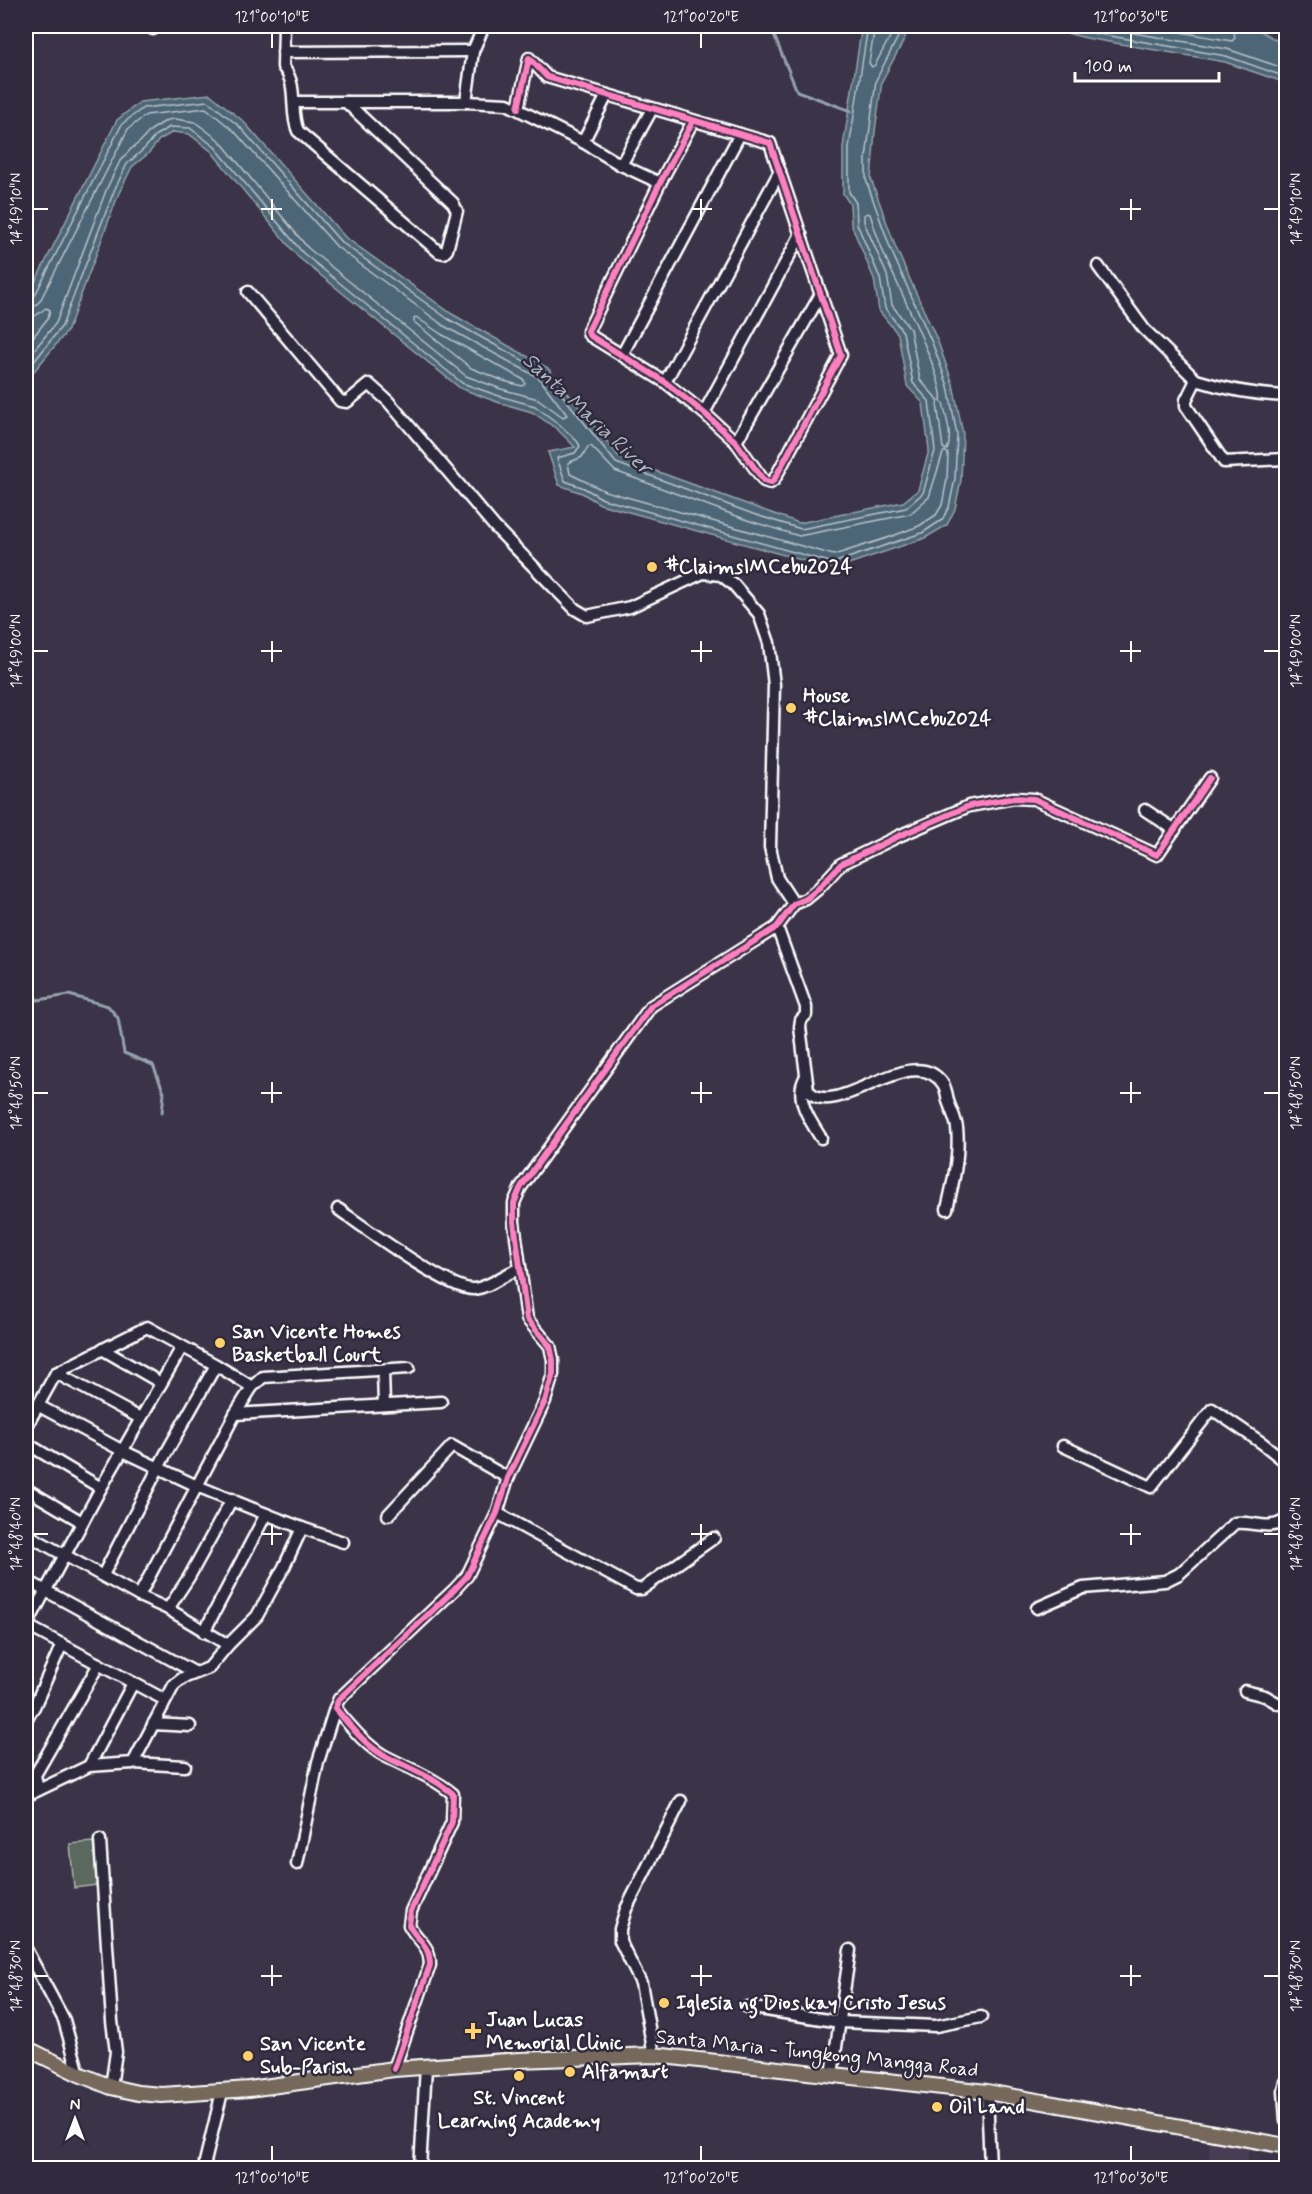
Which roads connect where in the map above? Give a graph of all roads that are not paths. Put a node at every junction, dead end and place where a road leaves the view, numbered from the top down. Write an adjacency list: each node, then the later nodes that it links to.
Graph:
1 (284, 26): 4 (street)
2 (484, 26): 3 (street)
3 (473, 51): 4 (street); 8 (street)
4 (283, 52): 6 (street)
5 (607, 95): 9 (street); 10 (street); 13 (street)
6 (295, 102): 7 (street); 7 (street)
7 (346, 102): 8 (street)
8 (466, 102): 9 (street)
9 (518, 108): 13 (street)
10 (652, 109): 11 (street); 14 (street)
11 (693, 121): 12 (street); 16 (street)
12 (740, 134): 15 (street); 21 (street)
13 (583, 142): 14 (street)
14 (621, 165): 16 (street)
15 (780, 171): 17 (street); 23 (street)
16 (660, 183): 21 (street)
17 (801, 234): 20 (street); 25 (street)
18 (1098, 266): 22 (street)
19 (248, 291): 31 (street)
20 (821, 294): 26 (street); 26 (street)
21 (621, 355): 23 (street)
22 (1196, 380): 24 (street); 27 (street)
23 (665, 381): 25 (street)
24 (1287, 396)
25 (704, 413): 26 (street)
26 (736, 442)
27 (1287, 459)
28 (1210, 778): 30 (street)
29 (1145, 810): 30 (street)
30 (1175, 830): 31 (street)
31 (794, 904): 32 (street)
32 (777, 927): 33 (street); 37 (street)
33 (806, 1075): 34 (street); 36 (street)
34 (821, 1138)
35 (338, 1209): 37 (street)
36 (947, 1209)
37 (520, 1269): 57 (street)
38 (182, 1347): 39 (street); 40 (street); 44 (street)
39 (102, 1349): 43 (street); 44 (street)
40 (216, 1365): 45 (street); 56 (street)
41 (409, 1368): 42 (street)
42 (383, 1370): 45 (street); 47 (street)
43 (56, 1373): 48 (street); 50 (street)
44 (161, 1383): 50 (street)
45 (252, 1387): 49 (street)
46 (441, 1402): 47 (street)
47 (384, 1405): 49 (street)
48 (39, 1406): 51 (street); 54 (street)
49 (235, 1414): 58 (street)
50 (140, 1418): 54 (street)
51 (26, 1428)
52 (26, 1443): 59 (street)
53 (1063, 1446): 55 (street)
54 (123, 1451): 56 (street); 59 (street)
55 (1287, 1462)
56 (159, 1468): 58 (street); 72 (street)
57 (508, 1478): 63 (street); 64 (street)
58 (197, 1486): 61 (street); 75 (street)
59 (101, 1488): 66 (street)
60 (26, 1489): 66 (street)
61 (232, 1499): 62 (street); 77 (street)
62 (266, 1514): 67 (street); 79 (street)
63 (497, 1514): 69 (street); 88 (street)
64 (388, 1515)
65 (1287, 1519): 76 (street)
66 (82, 1522): 71 (street)
67 (302, 1528): 70 (street); 81 (street)
68 (26, 1534): 71 (street)
69 (714, 1538)
70 (343, 1542)
71 (63, 1557): 72 (street); 74 (street)
72 (103, 1575): 75 (street)
73 (26, 1580): 74 (street)
74 (45, 1592): 78 (street); 83 (street)
75 (139, 1596): 77 (street)
76 (1037, 1608)
77 (168, 1609): 79 (street)
78 (26, 1625): 80 (street)
79 (204, 1632): 81 (street)
80 (62, 1644): 82 (street); 89 (street)
81 (228, 1645): 83 (street)
82 (99, 1664): 84 (street); 95 (street)
83 (194, 1672): 86 (street)
84 (133, 1683): 86 (street); 93 (street)
85 (1245, 1691): 87 (street)
86 (165, 1700): 90 (street)
87 (1287, 1704)
88 (335, 1708): 99 (street); 108 (street)
89 (26, 1720)
90 (153, 1724): 91 (street); 92 (street)
91 (190, 1726)
92 (133, 1763): 93 (street); 94 (street)
93 (89, 1766): 95 (street)
94 (185, 1766)
95 (38, 1790): 96 (street)
96 (26, 1796)
97 (681, 1801): 106 (street)
98 (100, 1840): 112 (street)
99 (297, 1864)
100 (26, 1949): 109 (street)
101 (850, 1950): 104 (street)
102 (747, 2007): 104 (street)
103 (981, 2017): 104 (street)
104 (840, 2022): 110 (street)
105 (26, 2048): 109 (main road, Santa Maria - Tungkong Mangga Road)
106 (654, 2055): 107 (main road, Santa Maria - Tungkong Mangga Road); 110 (main road, Santa Maria - Tungkong Mangga Road)
107 (426, 2067): 108 (main road, Santa Maria - Tungkong Mangga Road); 118 (street)
108 (394, 2069): 113 (main road, Santa Maria - Tungkong Mangga Road)
109 (79, 2074): 112 (main road, Santa Maria - Tungkong Mangga Road)
110 (832, 2075): 114 (main road, Santa Maria - Tungkong Mangga Road)
111 (1287, 2082): 115 (street)
112 (111, 2087): 113 (main road, Santa Maria - Tungkong Mangga Road)
113 (222, 2092): 117 (street)
114 (987, 2092): 116 (main road, Santa Maria - Tungkong Mangga Road); 119 (street)
115 (1287, 2121)
116 (1287, 2146)
117 (205, 2169)
118 (420, 2169)
119 (990, 2169)

